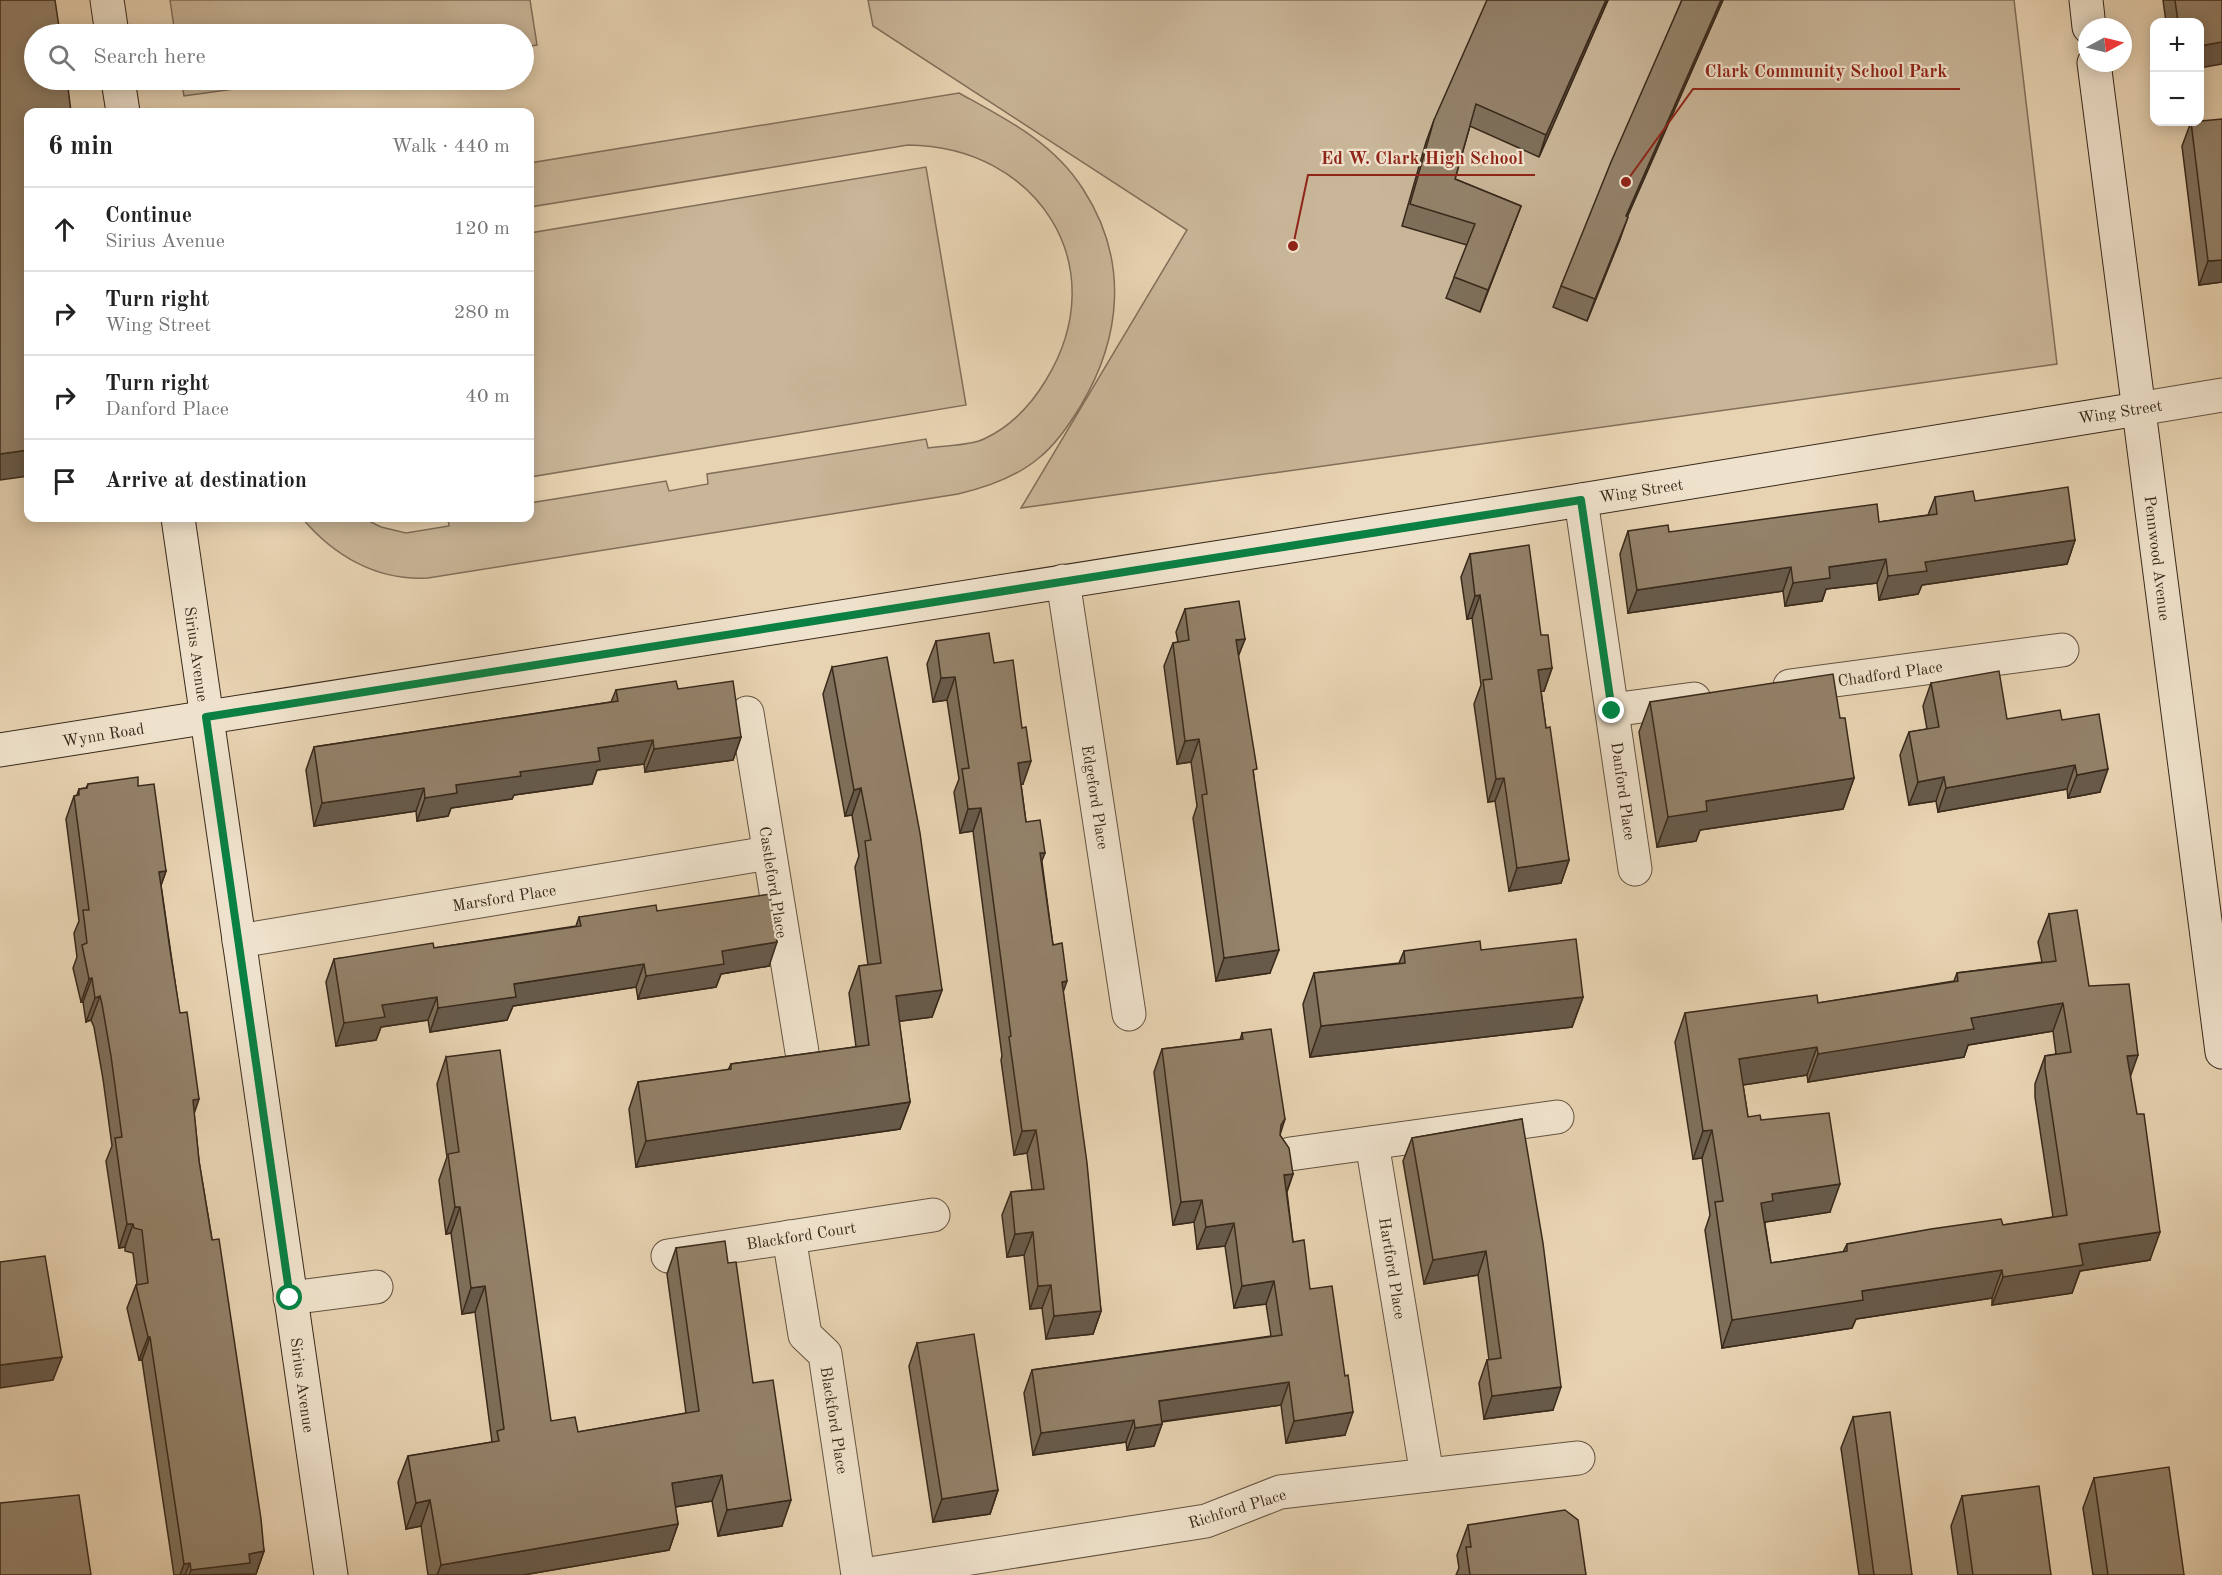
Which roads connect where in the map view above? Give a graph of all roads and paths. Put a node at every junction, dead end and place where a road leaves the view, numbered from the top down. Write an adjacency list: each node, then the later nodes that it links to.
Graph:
1 (107, 0): 4 (street)
2 (2086, 0): 3 (street)
3 (2088, 18)
4 (111, 24)
5 (2095, 72): 9 (street, Pennwood Avenue)
6 (120, 90): 7 (street)
7 (122, 108)
8 (2222, 395): 9 (street, Wing Street)
9 (2138, 409): 10 (street, Wing Street); 25 (street, Pennwood Avenue)
10 (1581, 500): 12 (street, Wing Street); 16 (street, Danford Place)
11 (179, 522): 18 (street, Sirius Avenue)
12 (1063, 581): 18 (street, Wing Street); 23 (street, Edgeford Place)
13 (2062, 650): 14 (street, Chadford Place)
14 (1764, 690)
15 (1729, 695): 16 (street)
16 (1612, 711): 21 (street, Danford Place)
17 (747, 713): 20 (street, Castleford Place)
18 (206, 717): 19 (street, Wynn Road); 22 (street, Sirius Avenue)
19 (0, 750)
20 (769, 853): 22 (street, Marsford Place); 24 (street, Castleford Place)
21 (1635, 869)
22 (239, 941): 33 (street, Sirius Avenue)
23 (1129, 1014)
24 (802, 1052)
25 (2222, 1052)
26 (1557, 1117): 27 (street)
27 (1372, 1143): 28 (street); 35 (street, Hartford Place)
28 (1290, 1154)
29 (933, 1215): 30 (street, Blackford Court)
30 (789, 1237): 31 (street, Blackford Court); 37 (street, Blackford Place)
31 (668, 1256)
32 (376, 1287): 33 (street)
33 (290, 1298): 36 (street, Sirius Avenue)
34 (1578, 1458): 35 (street, Richford Place)
35 (1427, 1475): 38 (street, Richford Place)
36 (331, 1575)
37 (858, 1575)
38 (863, 1575)

